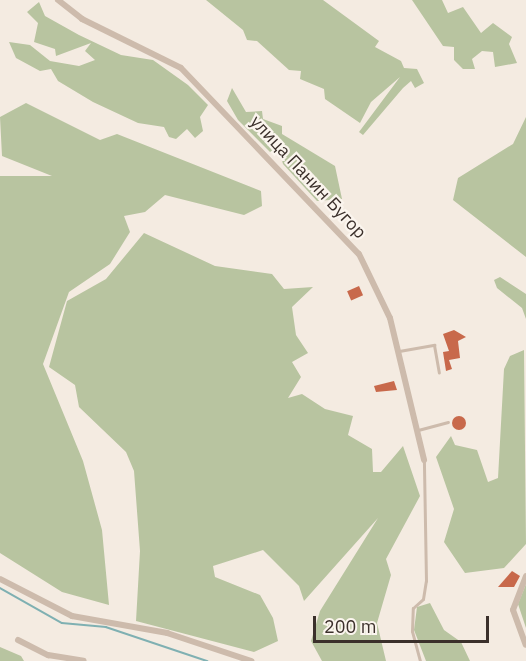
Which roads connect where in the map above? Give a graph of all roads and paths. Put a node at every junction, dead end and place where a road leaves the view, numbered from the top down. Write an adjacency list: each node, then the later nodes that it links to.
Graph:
1 (58, 0): 4 (street, улица Панин Бугор)
2 (434, 345): 3 (lane); 4 (lane); 5 (lane)
3 (439, 345)
4 (398, 351): 7 (street, улица Панин Бугор)
5 (439, 373)
6 (448, 422): 7 (lane)
7 (417, 430): 8 (street, улица Панин Бугор)
8 (424, 460): 15 (lane)
9 (526, 576): 12 (street)
10 (0, 579): 14 (street)
11 (18, 640): 13 (street)
12 (526, 645)
13 (84, 661)
14 (251, 661)
15 (420, 661)

